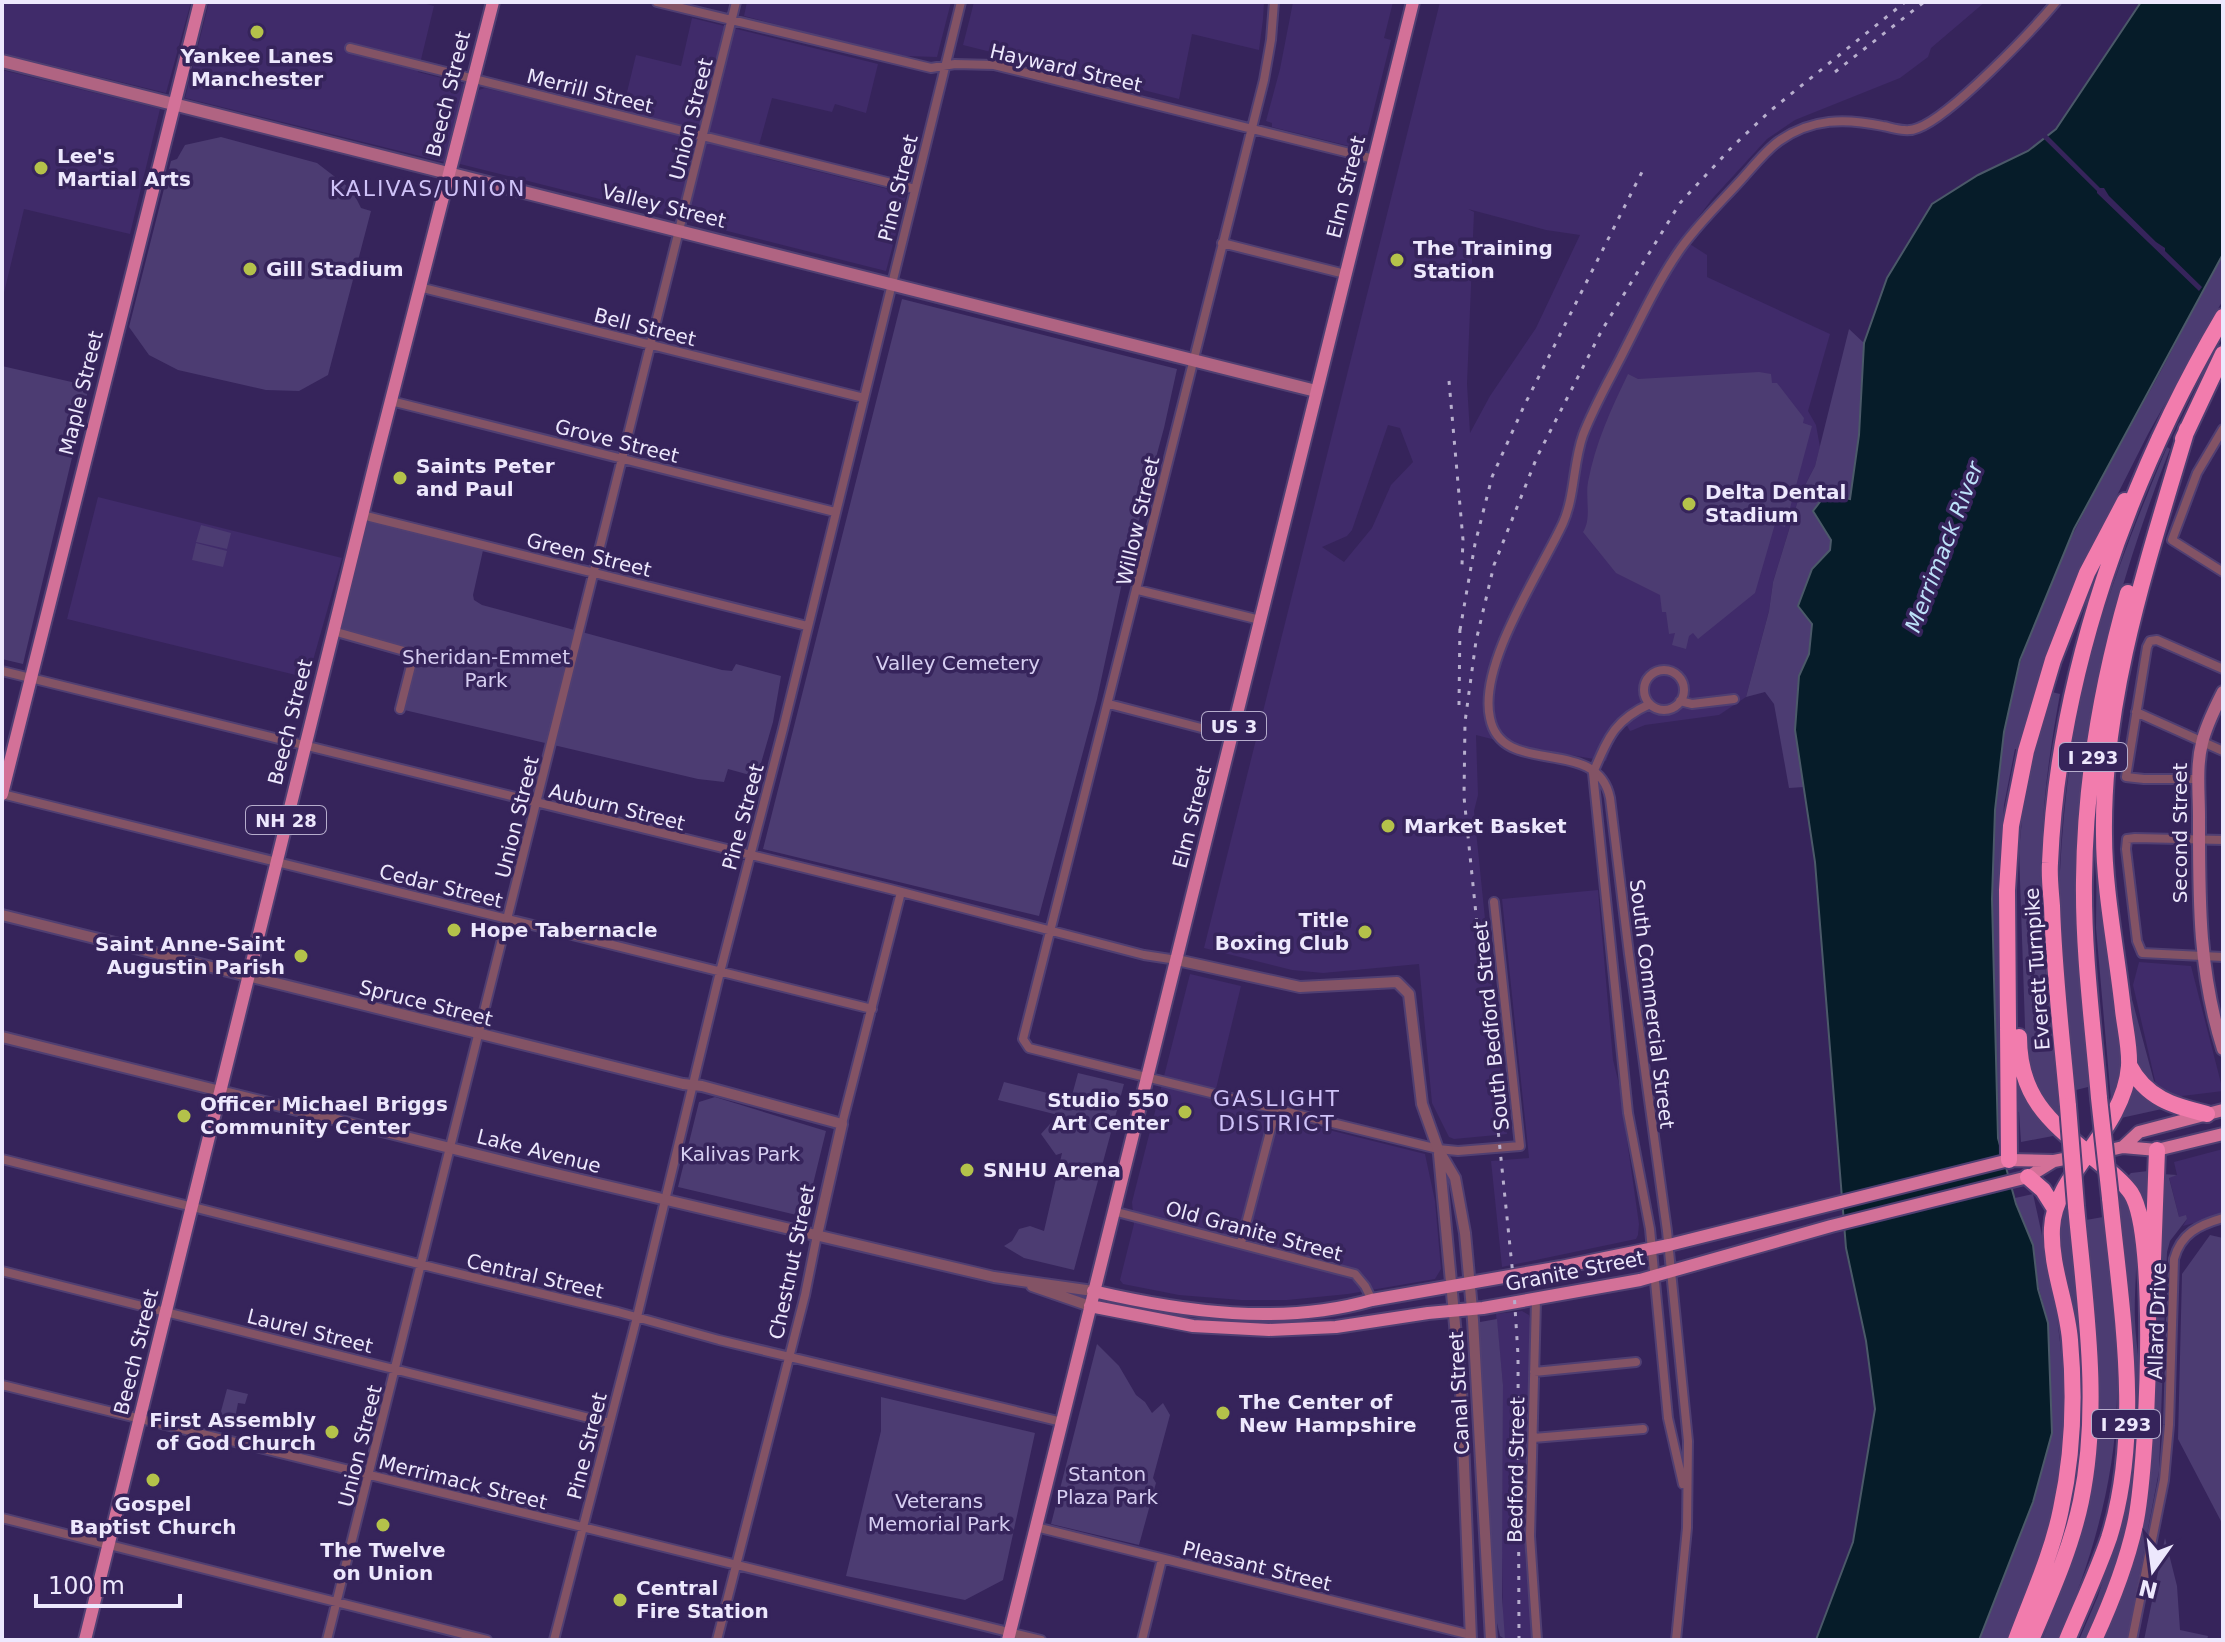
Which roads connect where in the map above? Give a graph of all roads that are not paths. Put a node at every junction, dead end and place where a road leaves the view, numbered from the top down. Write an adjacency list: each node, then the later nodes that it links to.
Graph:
1 (200, 2): 14 (main road, Maple Street)
2 (493, 2): 13 (main road, Beech Street / NH 28)
3 (657, 2): 9 (street, Hayward Street)
4 (736, 2): 9 (street, Union Street)
5 (961, 2): 12 (street, Pine Street)
6 (1274, 2): 15 (street, Willow Street)
7 (1413, 2): 17 (main road, Elm Street / US 3)
8 (2056, 2): 58 (street)
9 (732, 21): 12 (street, Hayward Street); 16 (street, Union Street)
10 (350, 48): 13 (street, Merrill Street)
11 (2, 61): 14 (main road, Valley Street)
12 (945, 65): 15 (street, Hayward Street); 19 (street, Pine Street)
13 (474, 78): 16 (street, Merrill Street); 18 (main road, Beech Street / NH 28)
14 (173, 104): 18 (main road, Valley Street); 46 (main road, Maple Street)
15 (1251, 129): 17 (street, Hayward Street); 21 (street, Willow Street)
16 (703, 135): 19 (street, Merrill Street); 20 (street, Union Street)
17 (1374, 159): 22 (main road, Elm Street / US 3)
18 (449, 173): 20 (main road, Valley Street); 24 (main road, Beech Street / NH 28)
19 (915, 189): 23 (street, Pine Street)
20 (680, 229): 23 (main road, Valley Street); 26 (street, Union Street)
21 (1222, 243): 22 (street); 28 (street, Willow Street)
22 (1345, 274): 29 (main road, Elm Street / US 3)
23 (891, 283): 28 (main road, Valley Street); 30 (street, Pine Street)
24 (419, 287): 26 (street, Bell Street); 31 (main road, Beech Street / NH 28)
25 (2223, 317): 34 (highway, Everett Turnpike / I 293)
26 (651, 345): 30 (street, Bell Street); 35 (street, Union Street)
27 (2223, 354): 32 (highway, I 293)
28 (1193, 360): 29 (main road, Valley Street); 40 (street, Willow Street)
29 (1316, 391): 41 (main road, Elm Street / US 3)
30 (864, 398): 36 (street, Pine Street)
31 (391, 401): 35 (street, Grove Street); 37 (main road, Beech Street / NH 28)
32 (2187, 429): 83 (highway); 158 (highway, I 293, bridge)
33 (2223, 429): 38 (street)
34 (2157, 439): 77 (highway); 157 (highway, Everett Turnpike / I 293, bridge)
35 (622, 459): 36 (street, Grove Street); 39 (street, Union Street)
36 (835, 512): 42 (street, Pine Street)
37 (362, 515): 39 (street, Green Street); 43 (main road, Beech Street / NH 28)
38 (2223, 572)
39 (594, 573): 42 (street, Green Street); 61 (street, Union Street)
40 (1138, 590): 41 (street); 50 (street, Willow Street)
41 (1260, 620): 54 (main road, Elm Street / US 3)
42 (807, 626): 64 (street, Pine Street)
43 (333, 631): 52 (street); 56 (main road, Beech Street / NH 28)
44 (2223, 669): 53 (street)
45 (2, 671): 46 (street, Auburn Street)
46 (30, 679): 56 (street, Auburn Street); 60 (main road, Maple Street)
47 (2223, 692): 55 (main road, Second Street)
48 (1734, 699): 49 (street)
49 (1680, 701): 51 (street); 51 (street)
50 (1109, 704): 54 (street); 70 (street, Willow Street)
51 (1650, 704): 58 (street)
52 (400, 709)
53 (2136, 712): 55 (street); 59 (street)
54 (1232, 736): 73 (main road, Elm Street / US 3)
55 (2202, 741): 57 (street); 59 (main road, Second Street)
56 (305, 746): 61 (street, Auburn Street); 65 (main road, Beech Street / NH 28)
57 (2223, 751)
58 (1593, 773): 107 (street, South Commercial Street); 108 (street, South Commercial Street)
59 (2199, 779): 62 (main road, Second Street)
60 (2, 794): 65 (street, Cedar Street)
61 (538, 804): 64 (street, Auburn Street); 69 (street, Union Street)
62 (2199, 839): 63 (street); 71 (main road, Second Street); 71 (street)
63 (2223, 840)
64 (749, 856): 66 (street, Auburn Street); 74 (street, Pine Street)
65 (277, 862): 69 (street, Cedar Street); 75 (main road, Beech Street / NH 28)
66 (901, 892): 70 (street, Auburn Street); 78 (street, Chestnut Street)
67 (1494, 902): 93 (street, South Bedford Street)
68 (2, 915): 75 (street, Spruce Street)
69 (507, 920): 74 (street, Cedar Street); 80 (street, Union Street)
70 (1051, 931): 73 (street, Auburn Street); 84 (street, Willow Street)
71 (2202, 957): 72 (street); 76 (main road, Second Street)
72 (2223, 957)
73 (1177, 960): 84 (main road, Elm Street / US 3); 93 (street, Canal Street)
74 (720, 971): 78 (street, Cedar Street); 85 (street, Pine Street)
75 (248, 977): 80 (street, Spruce Street); 86 (main road, Beech Street / NH 28)
76 (2205, 979): 79 (main road, Second Street); 82 (main road, Second Street)
77 (2008, 1002): 95 (highway); 97 (highway)
78 (872, 1009): 89 (street, Chestnut Street)
79 (2223, 1021)
80 (479, 1035): 85 (street, Spruce Street); 92 (street, Union Street)
81 (2, 1037): 86 (street, Lake Avenue)
82 (2223, 1049)
83 (2129, 1065): 88 (highway); 95 (highway)
84 (1148, 1077): 87 (street); 103 (main road, Elm Street / US 3)
85 (692, 1085): 89 (street, Spruce Street); 100 (street, Pine Street)
86 (220, 1091): 92 (street, Lake Avenue); 101 (main road, Beech Street / NH 28)
87 (1276, 1109): 93 (street); 106 (street)
88 (2215, 1112): 91 (main road, Granite Street)
89 (842, 1124): 105 (street, Chestnut Street)
90 (2223, 1134): 94 (main road, Granite Street)
91 (2123, 1147): 94 (main road, Granite Street); 95 (main road, Granite Street)
92 (450, 1148): 100 (street, Lake Avenue); 109 (street, Union Street)
93 (1438, 1149): 114 (street, Canal Street); 115 (street, Canal Street)
94 (2157, 1150): 119 (highway)
95 (2089, 1154): 98 (main road, Granite Street); 102 (highway); 119 (highway)
96 (2, 1159): 101 (street, Central Street)
97 (2009, 1160): 98 (main road, Granite Street); 107 (main road, Granite Street)
98 (2054, 1161): 99 (main road, Granite Street)
99 (2021, 1179): 102 (highway); 111 (main road, Granite Street)
100 (664, 1199): 105 (street, Lake Avenue); 124 (street, Pine Street)
101 (193, 1206): 109 (street, Central Street); 123 (main road, Beech Street / NH 28)
102 (2055, 1209): 156 (highway)
103 (1113, 1211): 106 (street, Old Granite Street); 116 (main road, Elm Street / US 3)
104 (2223, 1218): 160 (street, Allard Drive)
105 (817, 1235): 113 (street, Lake Avenue); 125 (street, Chestnut Street)
106 (1241, 1243): 117 (street, Old Granite Street)
107 (1669, 1245): 108 (main road, Granite Street); 111 (street, South Commercial Street)
108 (1652, 1249): 112 (street, South Commercial Street); 114 (main road, Granite Street)
109 (421, 1265): 124 (street, Central Street); 127 (street, Union Street)
110 (2, 1271): 123 (street, Laurel Street)
111 (1672, 1271): 112 (main road, Granite Street); 136 (street, South Commercial Street)
112 (1655, 1276): 118 (main road, Granite Street); 136 (street, South Commercial Street)
113 (1023, 1282): 116 (street, Lake Avenue); 120 (street, Lake Avenue)
114 (1469, 1284): 115 (main road, Granite Street); 121 (street, Canal Street)
115 (1452, 1287): 117 (main road, Granite Street); 122 (street, Canal Street)
116 (1093, 1291): 117 (main road, Granite Street); 120 (main road, Elm Street / US 3)
117 (1372, 1300)
118 (1536, 1300): 121 (main road, Granite Street); 128 (street, Bedford Street)
119 (2148, 1301): 159 (highway)
120 (1090, 1306): 122 (main road, Granite Street); 131 (main road, Elm Street / US 3)
121 (1472, 1309): 122 (main road, Granite Street); 153 (street, Canal Street)
122 (1455, 1311): 145 (street, Canal Street)
123 (166, 1312): 127 (street, Laurel Street); 130 (main road, Beech Street / NH 28)
124 (637, 1317): 125 (street, Central Street); 132 (street, Pine Street)
125 (790, 1356): 131 (street, Central Street); 142 (street, Chestnut Street)
126 (1636, 1362): 128 (street)
127 (395, 1369): 132 (street, Laurel Street); 135 (street, Union Street)
128 (1534, 1372): 134 (street, Bedford Street)
129 (2, 1385): 130 (street, Merrimack Street)
130 (140, 1419): 135 (street, Merrimack Street); 140 (main road, Beech Street / NH 28)
131 (1062, 1422): 138 (main road, Elm Street / US 3)
132 (609, 1423): 139 (street, Pine Street)
133 (1643, 1429): 134 (street)
134 (1533, 1438): 154 (street, Bedford Street)
135 (369, 1475): 139 (street, Merrimack Street); 143 (street, Union Street)
136 (1686, 1497): 155 (street)
137 (2, 1518): 140 (street)
138 (1036, 1527): 141 (street, Pleasant Street); 144 (main road, Elm Street / US 3)
139 (583, 1528): 142 (street, Merrimack Street); 149 (street, Pine Street)
140 (108, 1545): 143 (street); 146 (main road, Beech Street / NH 28)
141 (1162, 1559): 145 (street, Pleasant Street); 152 (street)
142 (736, 1564): 144 (street, Merrimack Street); 150 (street, Chestnut Street)
143 (337, 1601): 147 (street, Union Street); 148 (street)
144 (1009, 1636): 151 (street, Merrimack Street)
145 (1471, 1638)
146 (85, 1640)
147 (327, 1640)
148 (487, 1640)
149 (554, 1640)
150 (717, 1640)
151 (1041, 1640)
152 (1142, 1640)
153 (1491, 1640)
154 (1537, 1640)
155 (1676, 1640)
156 (2016, 1640)
157 (2031, 1640)
158 (2067, 1640)
159 (2094, 1640)
160 (2132, 1640)

